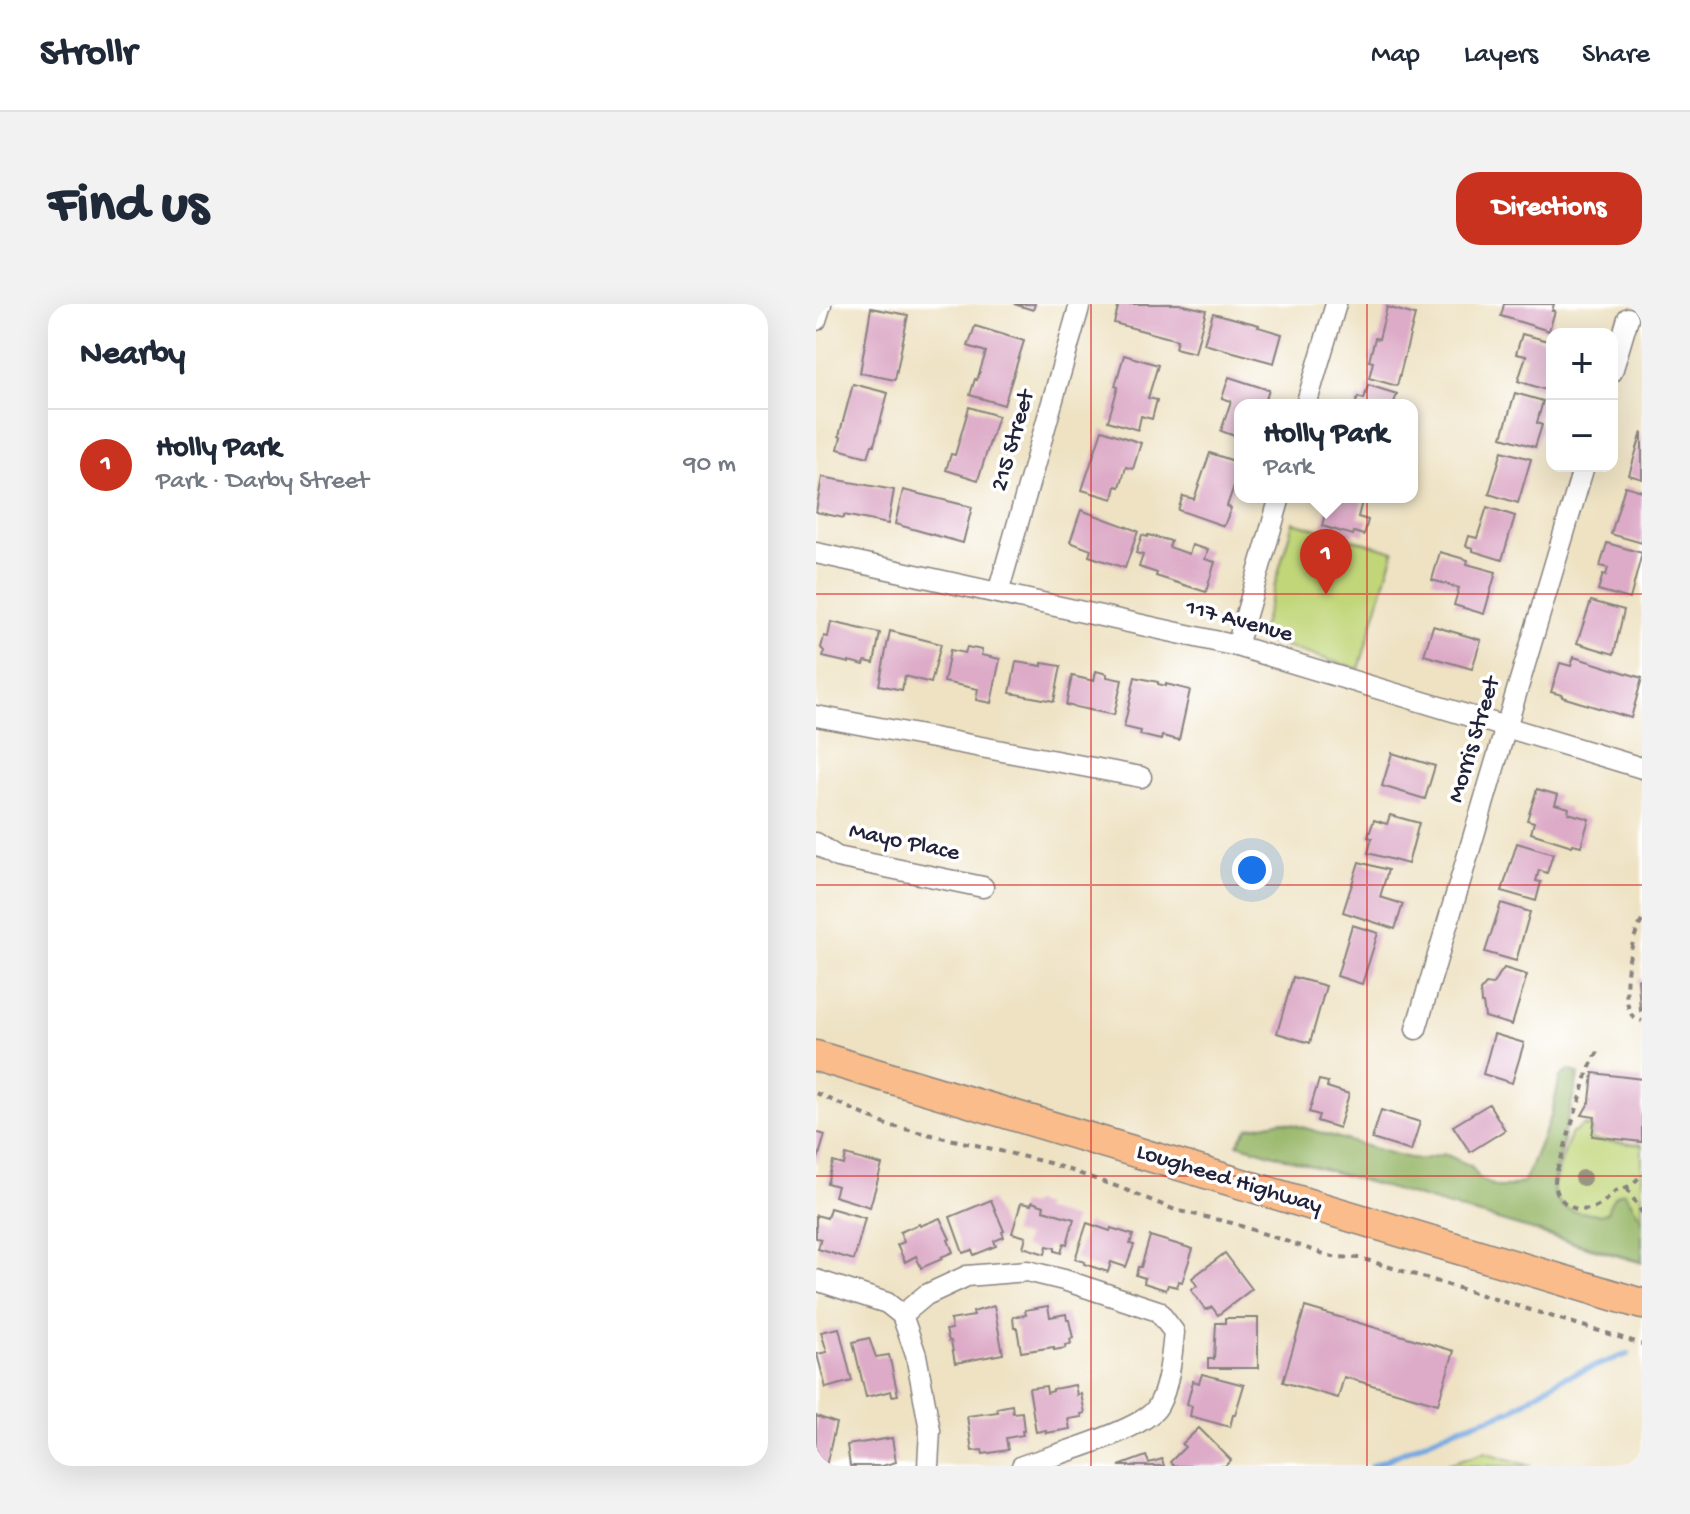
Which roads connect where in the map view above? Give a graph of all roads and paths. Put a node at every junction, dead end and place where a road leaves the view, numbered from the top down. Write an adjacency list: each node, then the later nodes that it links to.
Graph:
1 (821, 304): 5 (street)
2 (1080, 304): 11 (street, 215 Street)
3 (1336, 304): 7 (street)
4 (1628, 318): 6 (street)
5 (816, 320)
6 (1618, 352)
7 (1308, 399)
8 (1582, 472): 14 (street, Morris Street)
9 (1278, 503): 12 (street)
10 (816, 553): 11 (street, 117 Avenue)
11 (998, 593): 12 (street, 117 Avenue)
12 (1237, 646): 14 (street, 117 Avenue)
13 (816, 716): 16 (street)
14 (1506, 728): 15 (street, 117 Avenue); 21 (street, Morris Street)
15 (1642, 768)
16 (1141, 777)
17 (816, 843): 18 (street, Mayo Place)
18 (983, 887)
19 (1642, 921): 20 (path)
20 (1642, 1021)
21 (1416, 1029)
22 (1598, 1052): 26 (path)
23 (816, 1056): 29 (highway, Lougheed Highway)
24 (816, 1093): 31 (path)
25 (1642, 1175): 26 (path)
26 (1627, 1188): 27 (path)
27 (1642, 1213)
28 (816, 1280): 30 (street)
29 (1642, 1304)
30 (902, 1315): 32 (street); 33 (street)
31 (1642, 1344)
32 (928, 1466)
33 (1022, 1466)

